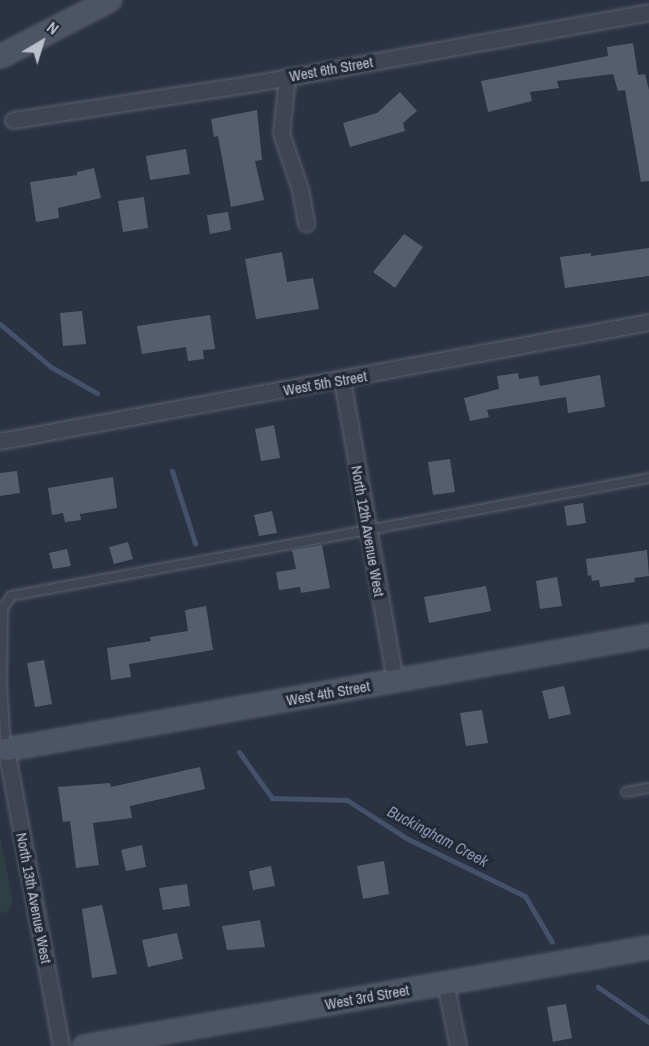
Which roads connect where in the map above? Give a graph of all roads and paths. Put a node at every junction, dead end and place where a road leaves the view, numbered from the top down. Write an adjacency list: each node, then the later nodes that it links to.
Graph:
1 (109, 0): 3 (street)
2 (649, 12): 4 (street, West 6th Street)
3 (0, 56)
4 (287, 77): 5 (street, West 6th Street); 6 (street)
5 (13, 120)
6 (306, 223)
7 (649, 322): 8 (street, West 5th Street)
8 (342, 380): 9 (street, West 5th Street); 11 (street, North 12th Avenue West)
9 (0, 441)
10 (649, 478): 11 (lane)
11 (368, 531): 13 (street, North 12th Avenue West); 14 (lane)
12 (649, 635): 13 (street, West 4th Street)
13 (395, 681): 14 (street, West 4th Street)
14 (6, 749): 19 (street, North 13th Avenue West)
15 (649, 788): 16 (lane)
16 (627, 792)
17 (649, 947): 18 (street, West 3rd Street)
18 (446, 983): 20 (street, West 3rd Street); 21 (street)
19 (61, 1046)
20 (84, 1046)
21 (458, 1046)

